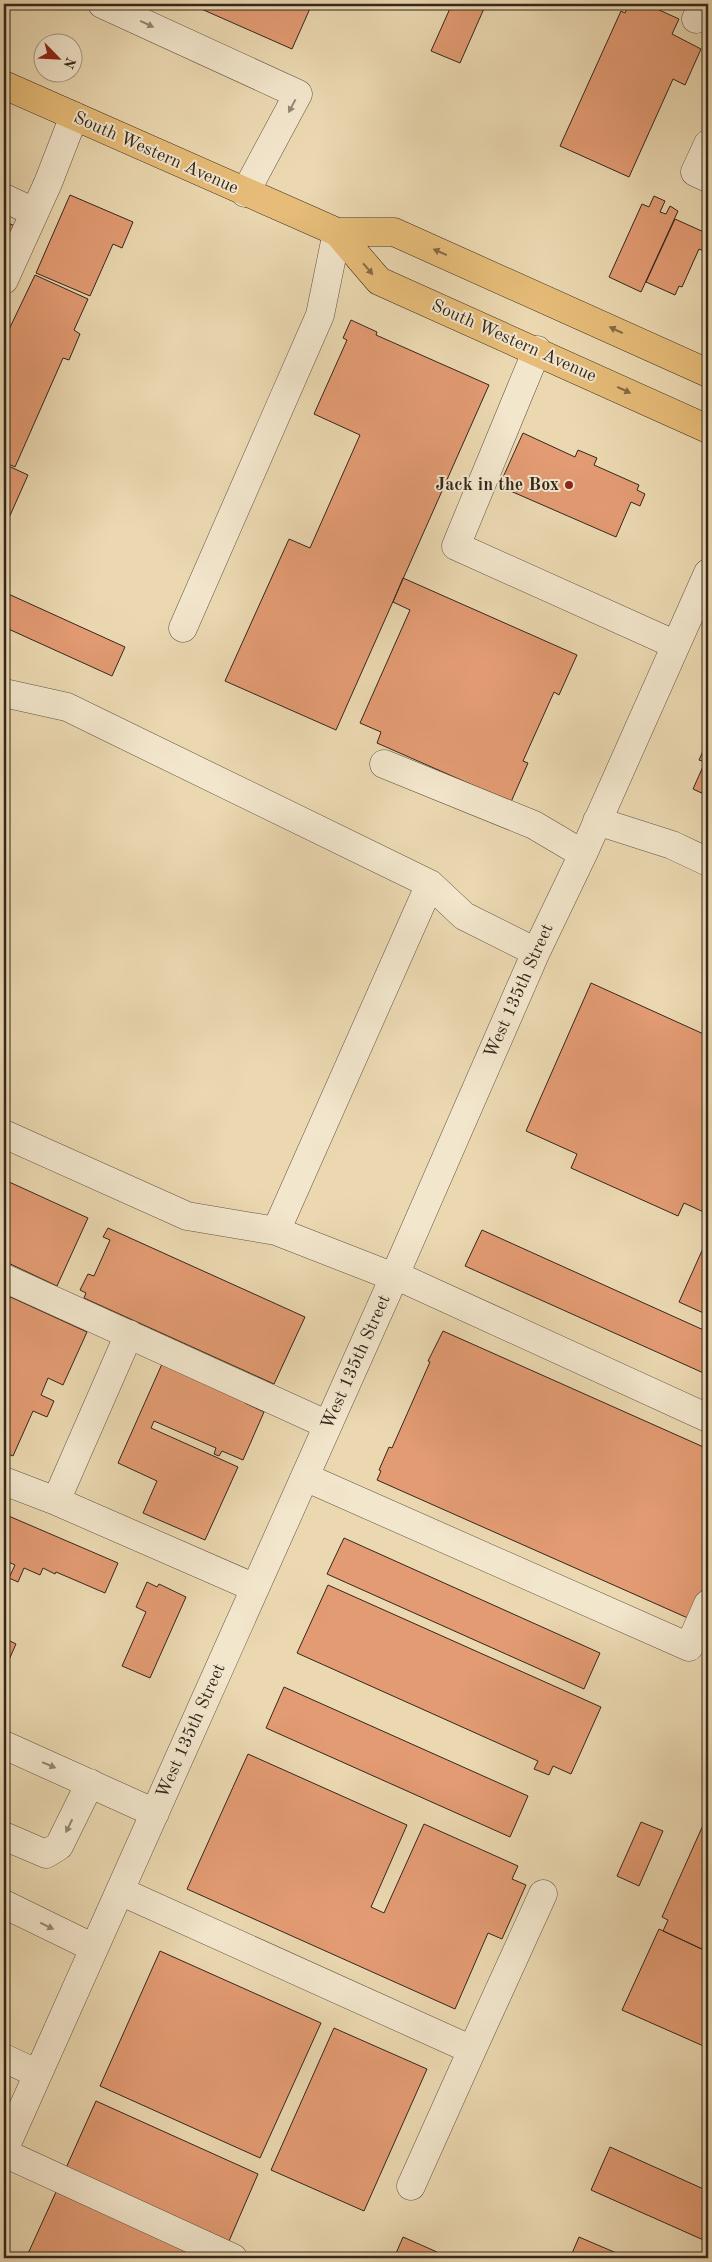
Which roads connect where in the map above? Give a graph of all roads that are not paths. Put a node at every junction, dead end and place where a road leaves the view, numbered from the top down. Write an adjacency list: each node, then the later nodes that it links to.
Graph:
1 (102, 4): 6 (street, one-way to 6)
2 (4, 85): 3 (main road, South Western Avenue)
3 (74, 116): 6 (main road, South Western Avenue); 8 (street)
4 (708, 144): 5 (street)
5 (708, 178)
6 (245, 193): 9 (main road, South Western Avenue)
7 (4, 198): 8 (street)
8 (34, 212): 10 (street)
9 (337, 232): 11 (main road, South Western Avenue, one-way to 11); 12 (main road, South Western Avenue, one-way to 9); 15 (street)
10 (4, 280)
11 (537, 350): 13 (main road, South Western Avenue, one-way to 13); 16 (street)
12 (708, 372)
13 (708, 429)
14 (708, 573): 16 (street, West 135th Street)
15 (183, 628)
16 (676, 645): 19 (street, West 135th Street)
17 (4, 693): 22 (street)
18 (384, 764): 20 (street)
19 (597, 821): 20 (street, West 135th Street); 21 (street)
20 (583, 854): 23 (street, West 135th Street)
21 (708, 862)
22 (430, 884): 23 (street); 25 (street)
23 (536, 952): 26 (street, West 135th Street)
24 (4, 1134): 25 (street)
25 (276, 1231): 26 (street)
26 (394, 1276): 29 (street); 30 (street, West 135th Street)
27 (4, 1278): 28 (street)
28 (128, 1334): 30 (street); 33 (street)
29 (708, 1418)
30 (328, 1425): 31 (street, West 135th Street)
31 (305, 1477): 34 (street, West 135th Street); 35 (street)
32 (4, 1480): 33 (street)
33 (56, 1501): 34 (street)
34 (255, 1588): 38 (street, West 135th Street)
35 (708, 1604)
36 (4, 1746): 37 (street, one-way to 37)
37 (90, 1783): 38 (street); 39 (street, one-way to 39)
38 (155, 1813): 40 (street, West 135th Street)
39 (4, 1836)
40 (120, 1891): 43 (street, West 135th Street); 44 (street)
41 (543, 1894): 44 (street)
42 (4, 1904): 43 (street, one-way to 43)
43 (94, 1948): 46 (street, West 135th Street)
44 (472, 2050): 48 (street)
45 (4, 2058): 46 (street)
46 (38, 2074): 47 (street, West 135th Street)
47 (5, 2144): 49 (street)
48 (411, 2186)
49 (234, 2258)

